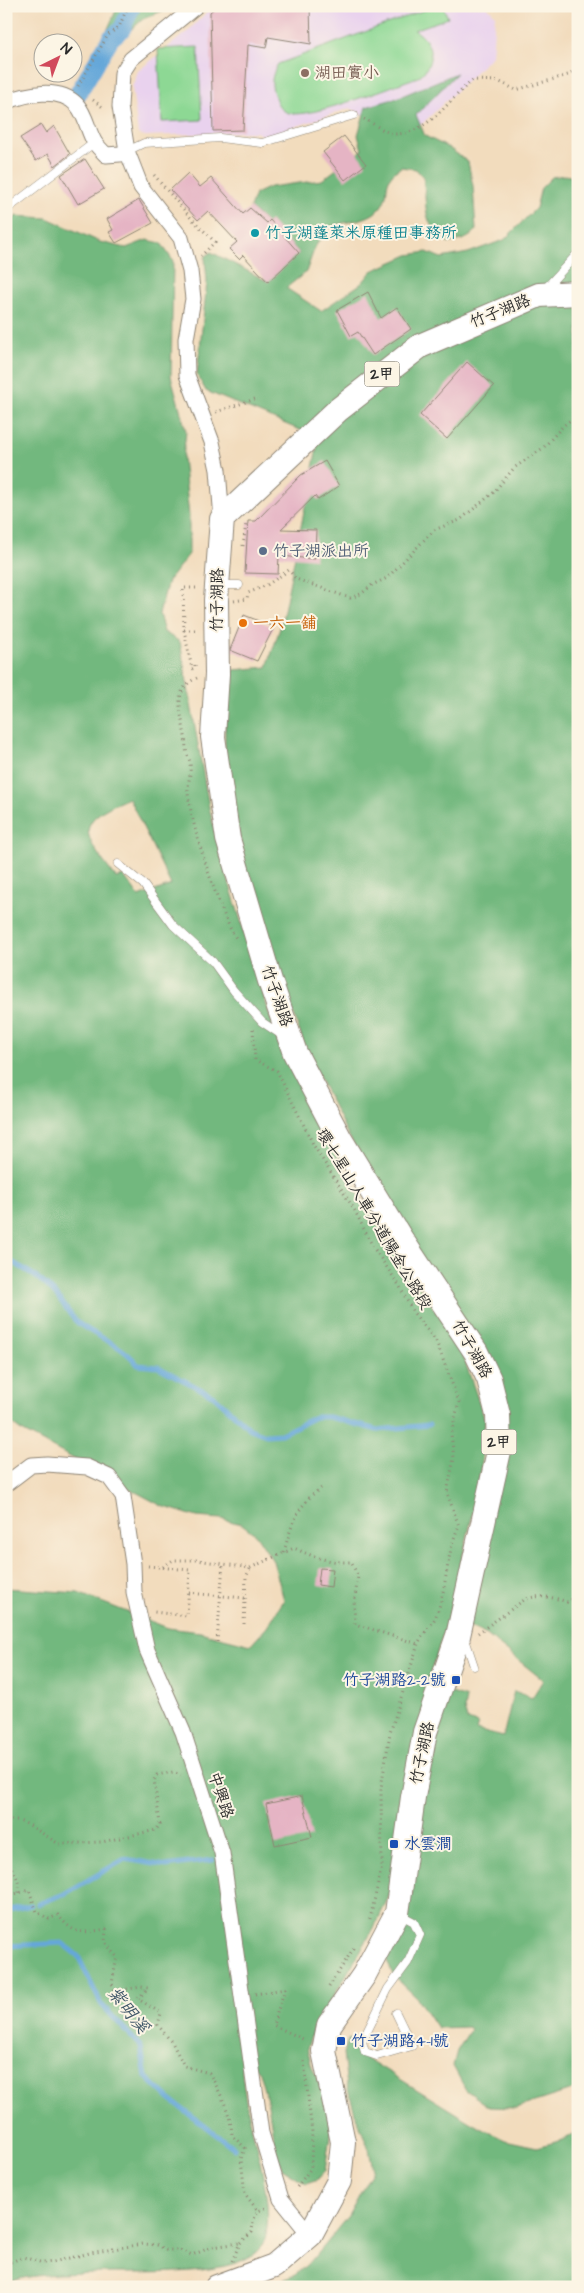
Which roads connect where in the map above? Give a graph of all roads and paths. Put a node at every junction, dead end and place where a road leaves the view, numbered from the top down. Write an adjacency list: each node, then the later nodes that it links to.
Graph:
1 (128, 6): 4 (path)
2 (196, 6): 8 (street, 竹子湖路)
3 (578, 68): 6 (path)
4 (76, 89)
5 (6, 102): 7 (street)
6 (354, 115): 8 (lane)
7 (95, 142): 8 (street); 10 (lane)
8 (127, 151): 18 (street, 竹子湖路)
9 (150, 170): 12 (path)
10 (6, 210)
11 (578, 254): 14 (lane)
12 (202, 264)
13 (578, 293): 14 (main road, 竹子湖路 / 2甲)
14 (539, 295): 18 (main road, 竹子湖路 / 2甲)
15 (258, 398): 16 (path)
16 (216, 412)
17 (578, 414): 19 (path)
18 (222, 518): 19 (main road, 竹子湖路 / 2甲)
19 (223, 590): 20 (path); 27 (main road, 竹子湖路 / 2甲)
20 (184, 630): 21 (path); 22 (path)
21 (195, 635)
22 (195, 660)
23 (202, 676): 25 (path)
24 (118, 864): 26 (lane)
25 (239, 942)
26 (252, 1011): 27 (lane); 41 (path, 環七星山人車分道陽金公路段)
27 (293, 1043): 39 (main road, 竹子湖路 / 2甲)
28 (6, 1484): 52 (street, 中興路)
29 (321, 1488): 30 (path)
30 (284, 1552): 32 (path); 41 (path)
31 (222, 1564): 32 (path); 33 (path); 35 (path)
32 (250, 1568): 36 (path)
33 (189, 1593): 35 (path); 37 (path)
34 (578, 1595): 39 (path)
35 (220, 1596): 36 (path); 40 (path)
36 (246, 1598): 38 (path)
37 (158, 1613)
38 (244, 1624)
39 (462, 1639): 42 (lane); 48 (main road, 竹子湖路 / 2甲)
40 (217, 1642)
41 (418, 1644): 49 (path, 環七星山人車分道陽金公路段)
42 (474, 1666)
43 (184, 1784): 44 (path)
44 (6, 1820)
45 (6, 1860): 47 (path)
46 (6, 1893): 47 (path)
47 (19, 1893): 60 (path)
48 (397, 1913): 53 (lane); 61 (main road, 竹子湖路 / 2甲)
49 (365, 1926)
50 (357, 1943): 51 (path)
51 (326, 1991)
52 (242, 1996): 55 (path); 61 (street, 中興路)
53 (396, 2013)
54 (308, 2031): 55 (path)
55 (305, 2040): 56 (path)
56 (305, 2047)
57 (304, 2055): 58 (path)
58 (297, 2187)
59 (266, 2208): 60 (path)
60 (258, 2211): 62 (path)
61 (310, 2235): 63 (main road, 竹子湖路 / 2甲)
62 (7, 2263)
63 (218, 2287)

